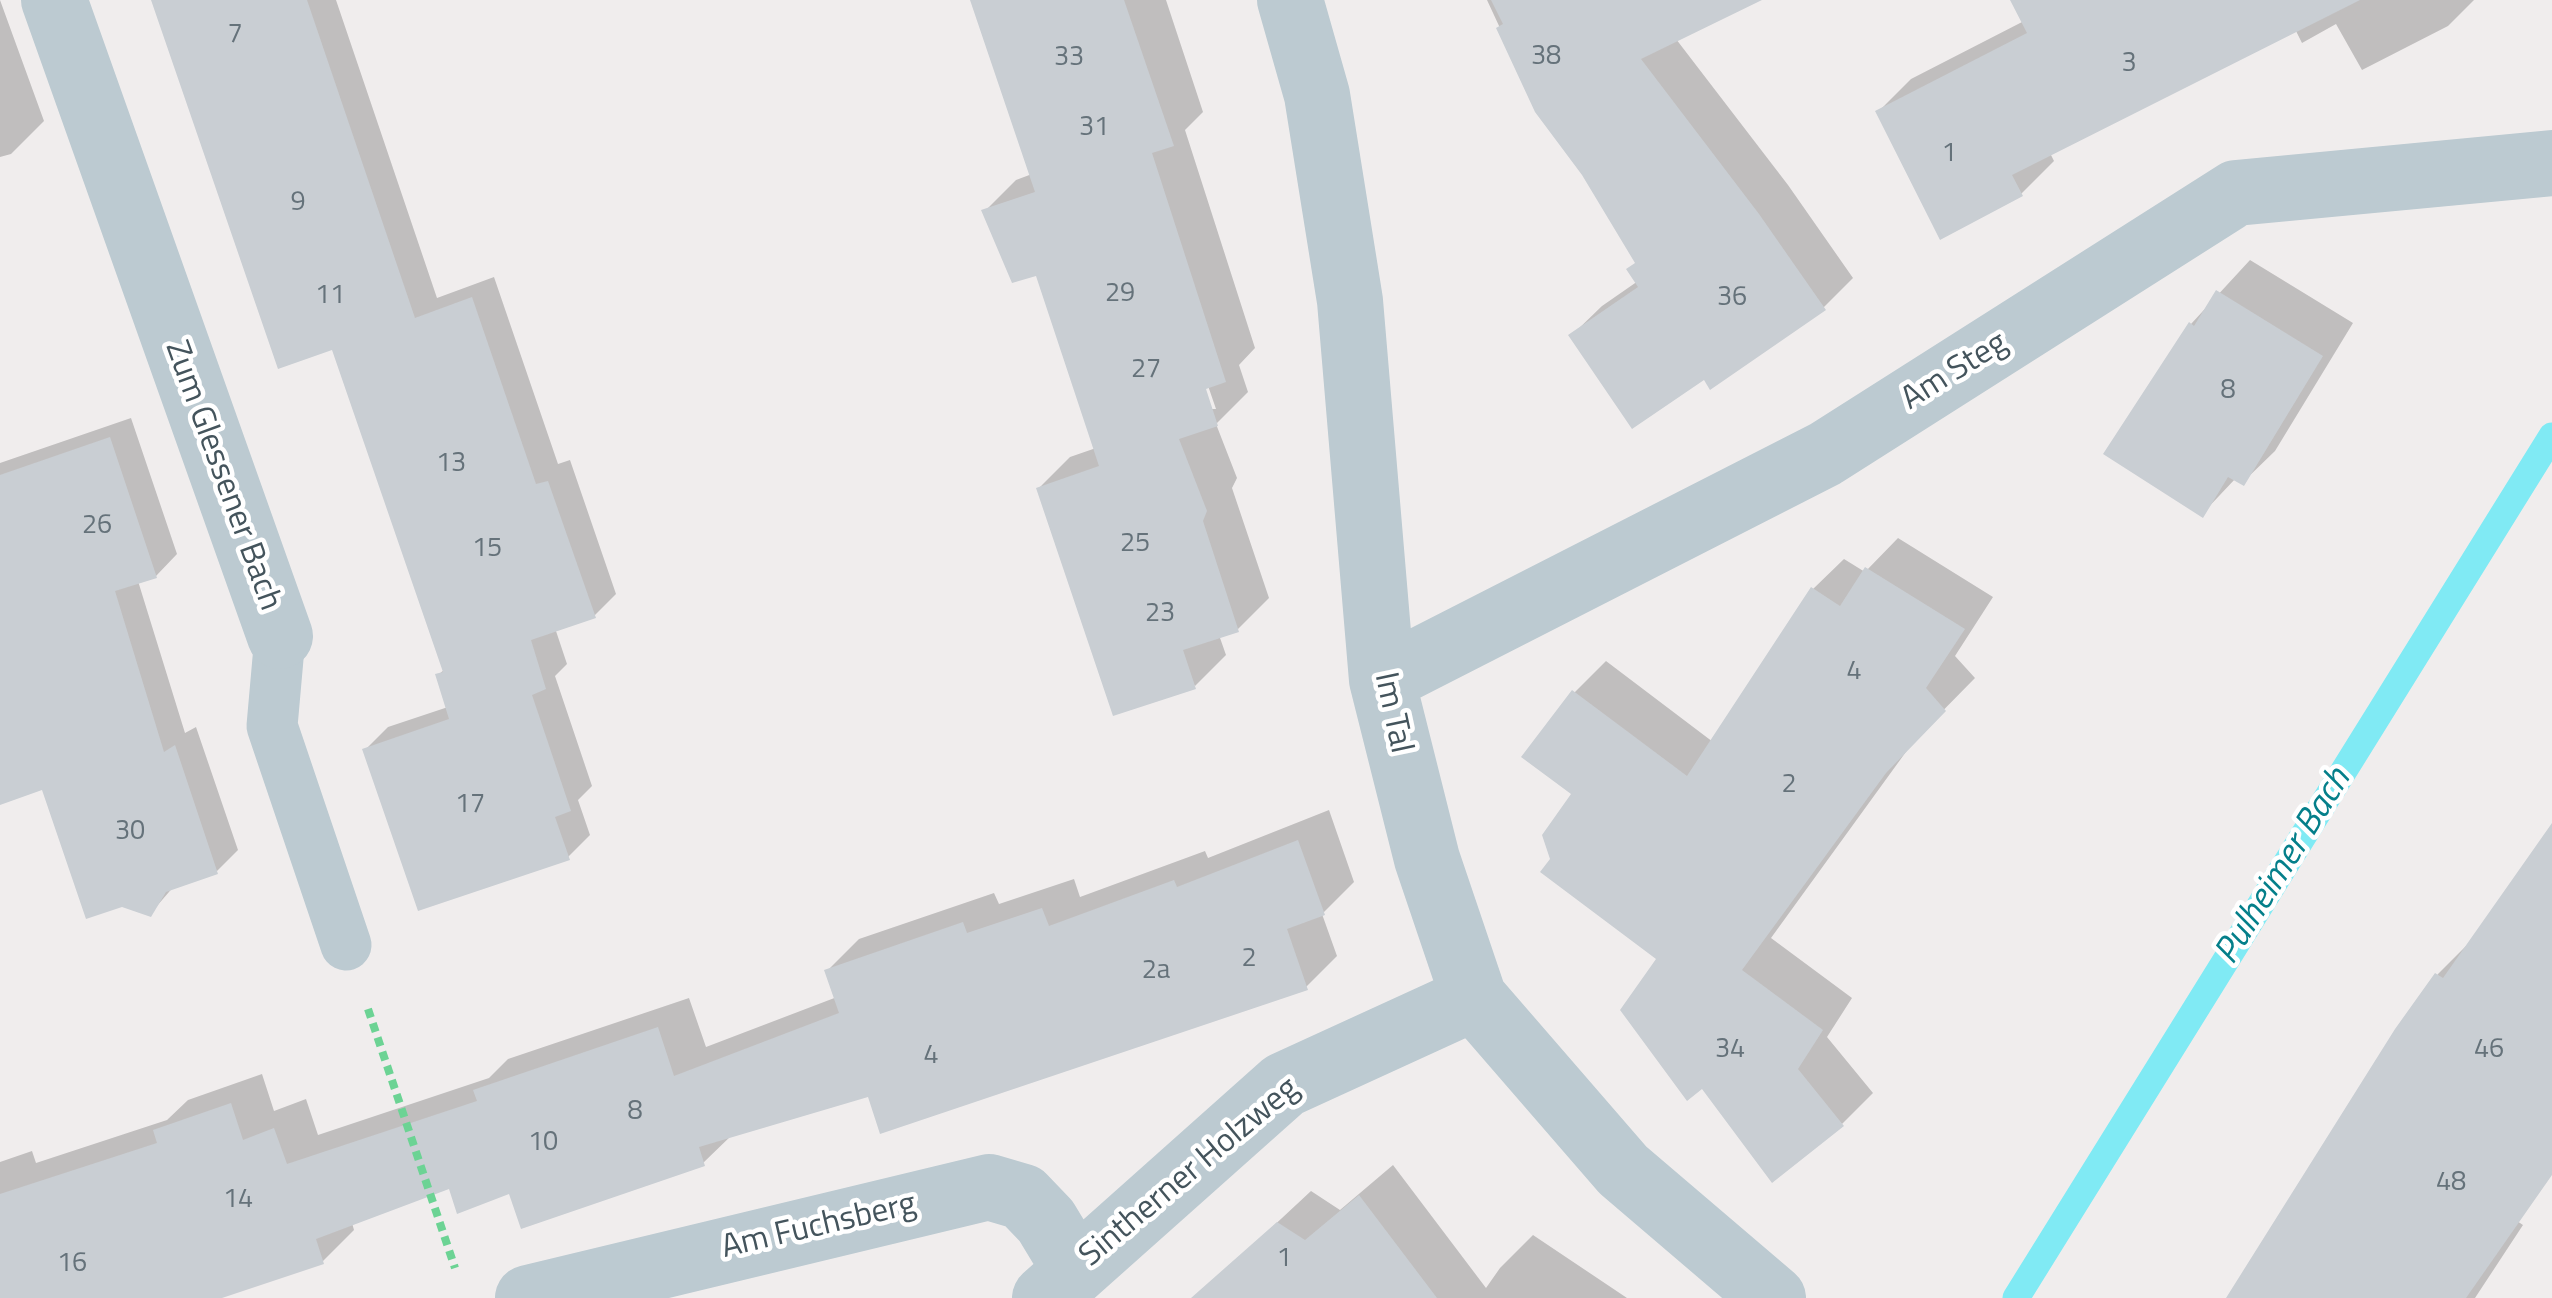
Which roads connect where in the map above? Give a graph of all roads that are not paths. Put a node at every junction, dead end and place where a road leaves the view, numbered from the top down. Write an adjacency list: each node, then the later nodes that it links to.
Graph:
1 (53, 0): 4 (street, Zum Glessener Bach)
2 (1290, 0): 5 (street, Im Tal)
3 (2552, 163): 5 (street, Am Steg)
4 (280, 636): 6 (lane, Zum Glessener Bach)
5 (1382, 680): 7 (street, Im Tal)
6 (346, 945)
7 (1474, 998): 8 (street, Sintherner Holzweg); 10 (street, Im Tal)
8 (1060, 1284): 9 (street, Am Fuchsberg)
9 (528, 1298)
10 (1773, 1298)

